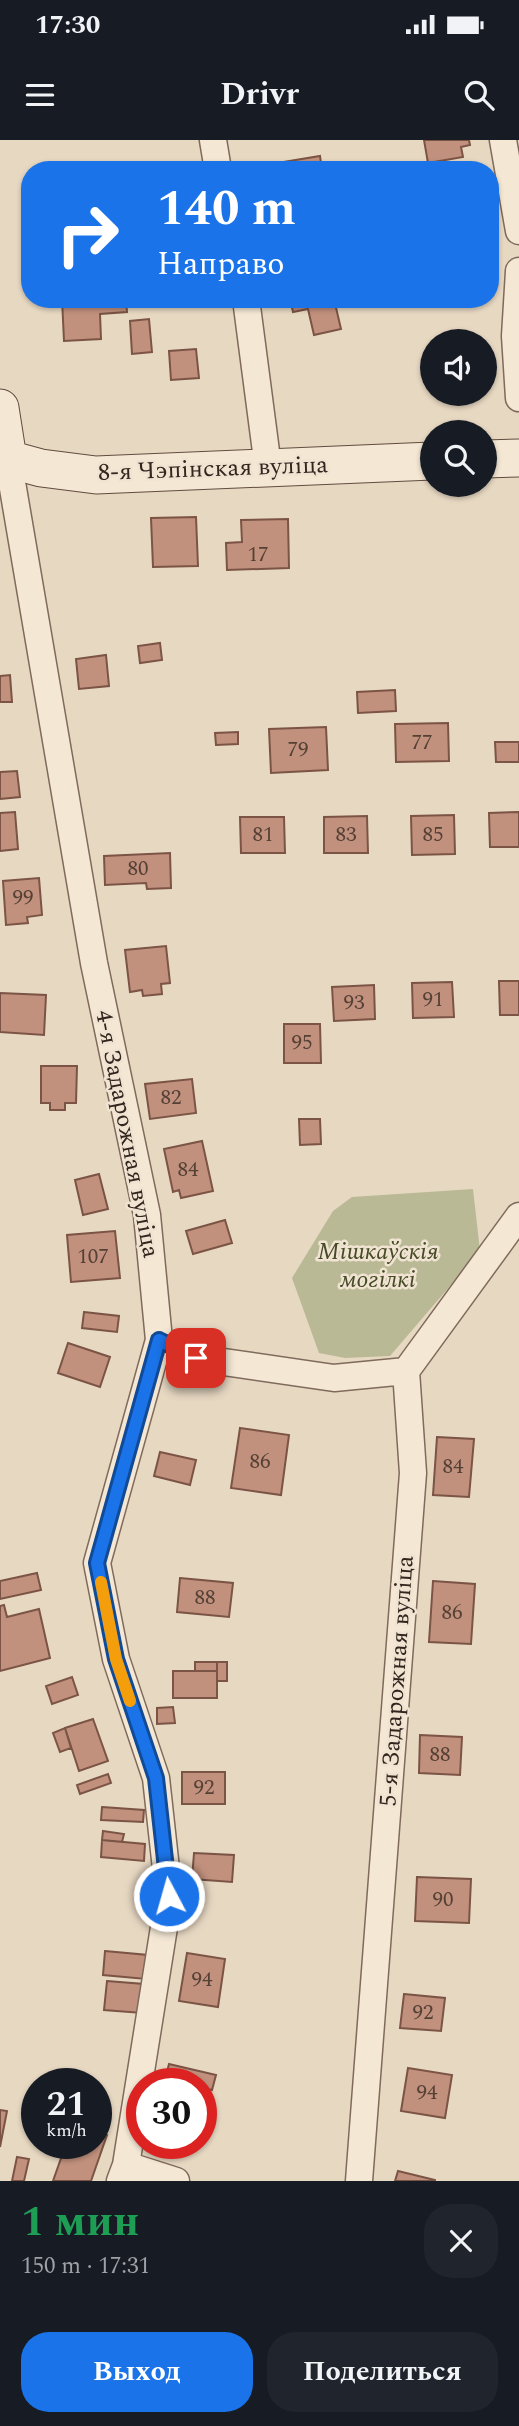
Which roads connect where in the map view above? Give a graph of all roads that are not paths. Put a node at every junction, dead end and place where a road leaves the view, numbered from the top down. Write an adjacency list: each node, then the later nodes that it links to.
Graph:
1 (212, 140): 3 (street)
2 (503, 140): 4 (street)
3 (216, 161)
4 (519, 231)
5 (519, 271): 7 (street)
6 (247, 308): 13 (street)
7 (519, 398)
8 (0, 408): 12 (main road, 4-я Задарожная вуліца)
9 (519, 458): 10 (main road)
10 (497, 459)
11 (420, 461): 13 (main road, 8-я Чэпінская вуліца)
12 (4, 463): 13 (main road, 8-я Чэпінская вуліца); 15 (street, 4-я Задарожная вуліца)
13 (268, 467)
14 (519, 1216): 16 (street)
15 (159, 1340): 16 (street); 17 (street, 4-я Задарожная вуліца)
16 (406, 1371): 19 (street, 5-я Задарожная вуліца)
17 (123, 2173): 18 (street)
18 (176, 2181)
19 (359, 2181)

